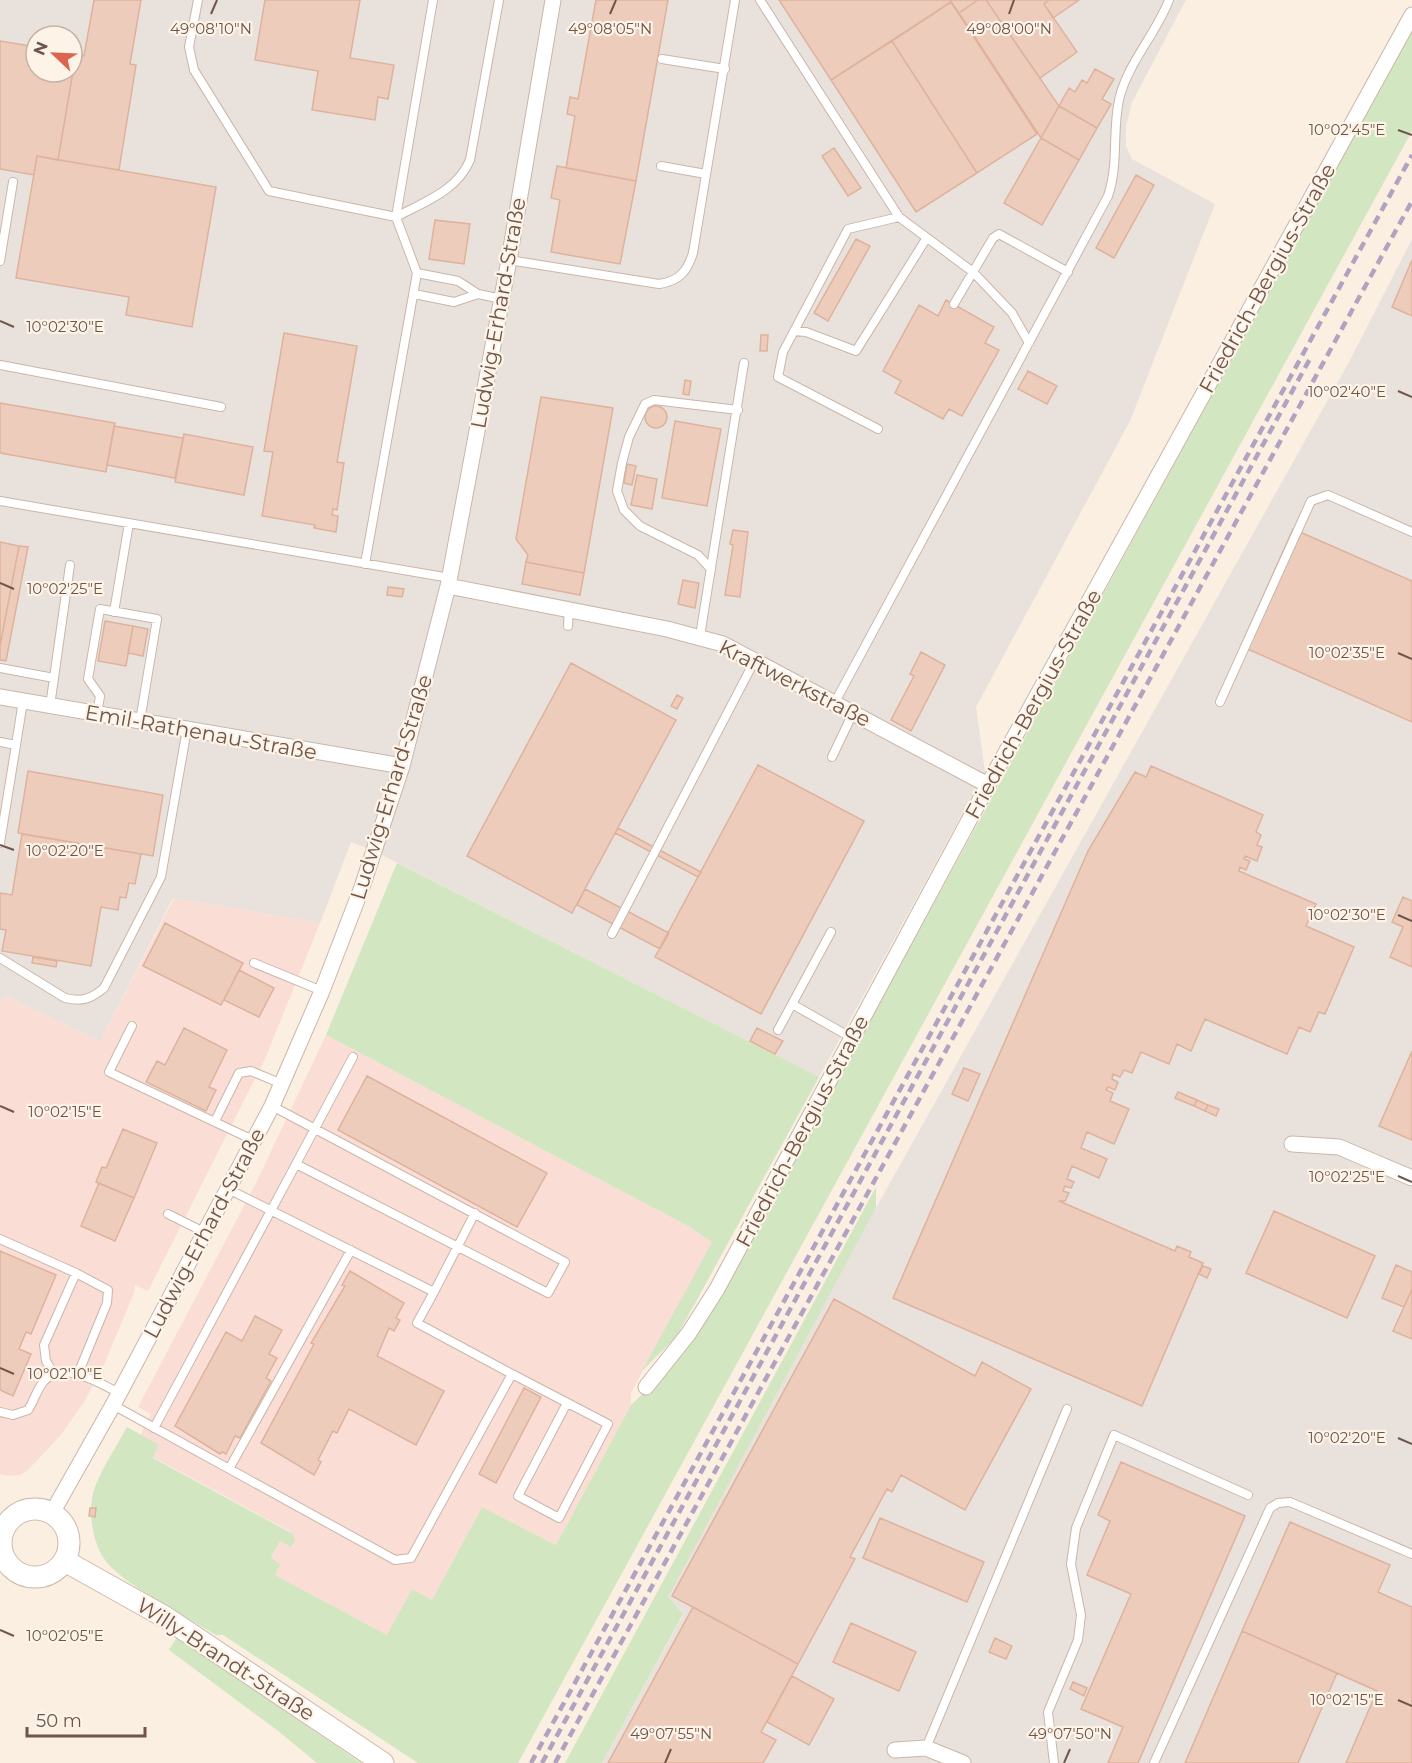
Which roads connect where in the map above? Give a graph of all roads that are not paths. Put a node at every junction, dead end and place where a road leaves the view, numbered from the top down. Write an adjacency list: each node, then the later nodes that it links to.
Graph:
1 (198, 0): 14 (lane)
2 (433, 0): 14 (lane)
3 (499, 0): 14 (lane)
4 (553, 0): 17 (street, Ludwig-Erhard-Straße)
5 (735, 0): 10 (lane)
6 (760, 0): 15 (lane)
7 (1168, 0): 20 (lane)
8 (1412, 15): 60 (street, Friedrich-Bergius-Straße)
9 (662, 59): 10 (lane)
10 (725, 69): 12 (lane)
11 (661, 166): 12 (lane)
12 (706, 174): 17 (lane)
13 (13, 182): 18 (lane)
14 (396, 217): 21 (lane)
15 (899, 217): 16 (lane); 26 (lane)
16 (926, 239): 19 (lane); 26 (lane)
17 (509, 260): 24 (street, Ludwig-Erhard-Straße)
18 (0, 261)
19 (973, 272): 20 (lane); 25 (lane); 27 (lane)
20 (1068, 272): 27 (lane)
21 (417, 273): 22 (lane); 23 (lane)
22 (414, 294): 23 (lane); 36 (lane)
23 (478, 294): 24 (lane)
24 (502, 298): 39 (street, Ludwig-Erhard-Straße)
25 (954, 304)
26 (794, 331): 32 (lane)
27 (1029, 343): 49 (lane)
28 (744, 363): 31 (lane)
29 (0, 365): 30 (lane)
30 (221, 407)
31 (738, 410): 38 (lane); 38 (lane)
32 (878, 429)
33 (0, 501): 34 (lane)
34 (129, 524): 36 (lane); 41 (lane)
35 (1412, 532): 50 (lane)
36 (365, 564): 39 (lane)
37 (70, 565): 46 (lane)
38 (711, 569): 43 (lane)
39 (449, 582): 40 (street, Kraftwerkstraße); 59 (street, Ludwig-Erhard-Straße)
40 (569, 609): 42 (lane); 43 (street, Kraftwerkstraße)
41 (114, 612): 53 (lane); 54 (lane)
42 (568, 626)
43 (700, 636): 44 (street, Kraftwerkstraße)
44 (755, 659): 49 (street, Kraftwerkstraße); 63 (lane)
45 (0, 668): 46 (lane)
46 (54, 678): 51 (lane)
47 (0, 697): 48 (street, Emil-Rathenau-Straße)
48 (23, 701): 51 (street, Emil-Rathenau-Straße); 57 (lane)
49 (835, 702): 52 (street, Kraftwerkstraße)
50 (1220, 702)
51 (50, 706): 53 (street, Emil-Rathenau-Straße)
52 (854, 712): 58 (lane); 60 (street, Kraftwerkstraße)
53 (97, 714): 54 (street, Emil-Rathenau-Straße)
54 (140, 721): 55 (street, Emil-Rathenau-Straße)
55 (187, 729): 59 (street, Emil-Rathenau-Straße); 64 (lane)
56 (0, 742): 57 (lane)
57 (16, 745): 61 (lane)
58 (832, 757)
59 (402, 766): 66 (street, Ludwig-Erhard-Straße)
60 (988, 785): 70 (street, Friedrich-Bergius-Straße)
61 (0, 843)
62 (831, 932): 67 (lane)
63 (612, 934)
64 (0, 958)
65 (254, 963): 66 (lane)
66 (322, 991): 72 (street, Ludwig-Erhard-Straße)
67 (792, 1004): 69 (lane); 70 (lane)
68 (132, 1026): 74 (lane)
69 (778, 1030)
70 (852, 1038): 93 (street, Friedrich-Bergius-Straße)
71 (353, 1057): 75 (lane)
72 (282, 1084): 73 (street, Ludwig-Erhard-Straße); 74 (lane)
73 (272, 1106): 75 (lane); 76 (street, Ludwig-Erhard-Straße)
74 (215, 1121): 76 (lane)
75 (315, 1128): 78 (lane); 82 (lane)
76 (253, 1140): 80 (street, Ludwig-Erhard-Straße)
77 (1292, 1144): 79 (street)
78 (296, 1164): 81 (lane); 86 (lane)
79 (1412, 1178)
80 (228, 1189): 81 (lane); 84 (street, Ludwig-Erhard-Straße)
81 (272, 1211): 87 (lane); 98 (lane)
82 (475, 1213): 86 (lane); 86 (lane)
83 (168, 1214): 84 (lane)
84 (204, 1232): 94 (street, Ludwig-Erhard-Straße)
85 (0, 1239): 88 (lane)
86 (458, 1247): 89 (lane)
87 (351, 1250): 89 (lane); 99 (lane)
88 (76, 1273): 90 (lane); 91 (lane)
89 (434, 1292): 92 (lane)
90 (54, 1374): 91 (lane); 97 (lane)
91 (78, 1374): 94 (lane)
92 (512, 1374): 95 (lane); 99 (lane)
93 (646, 1387)
94 (116, 1399): 98 (lane); 101 (street, Ludwig-Erhard-Straße)
95 (567, 1403): 95 (lane)
96 (1067, 1408): 105 (lane)
97 (0, 1412)
98 (154, 1428): 99 (lane)
99 (229, 1469)
100 (1248, 1495): 109 (lane)
101 (52, 1513): 102 (main road); 104 (main road)
102 (2, 1525): 104 (main road)
103 (1412, 1554): 110 (lane)
104 (65, 1561): 107 (main road, Willy-Brandt-Straße)
105 (926, 1748): 106 (street); 108 (street)
106 (895, 1750)
107 (383, 1763)
108 (963, 1763)
109 (1054, 1763)
110 (1154, 1763)

